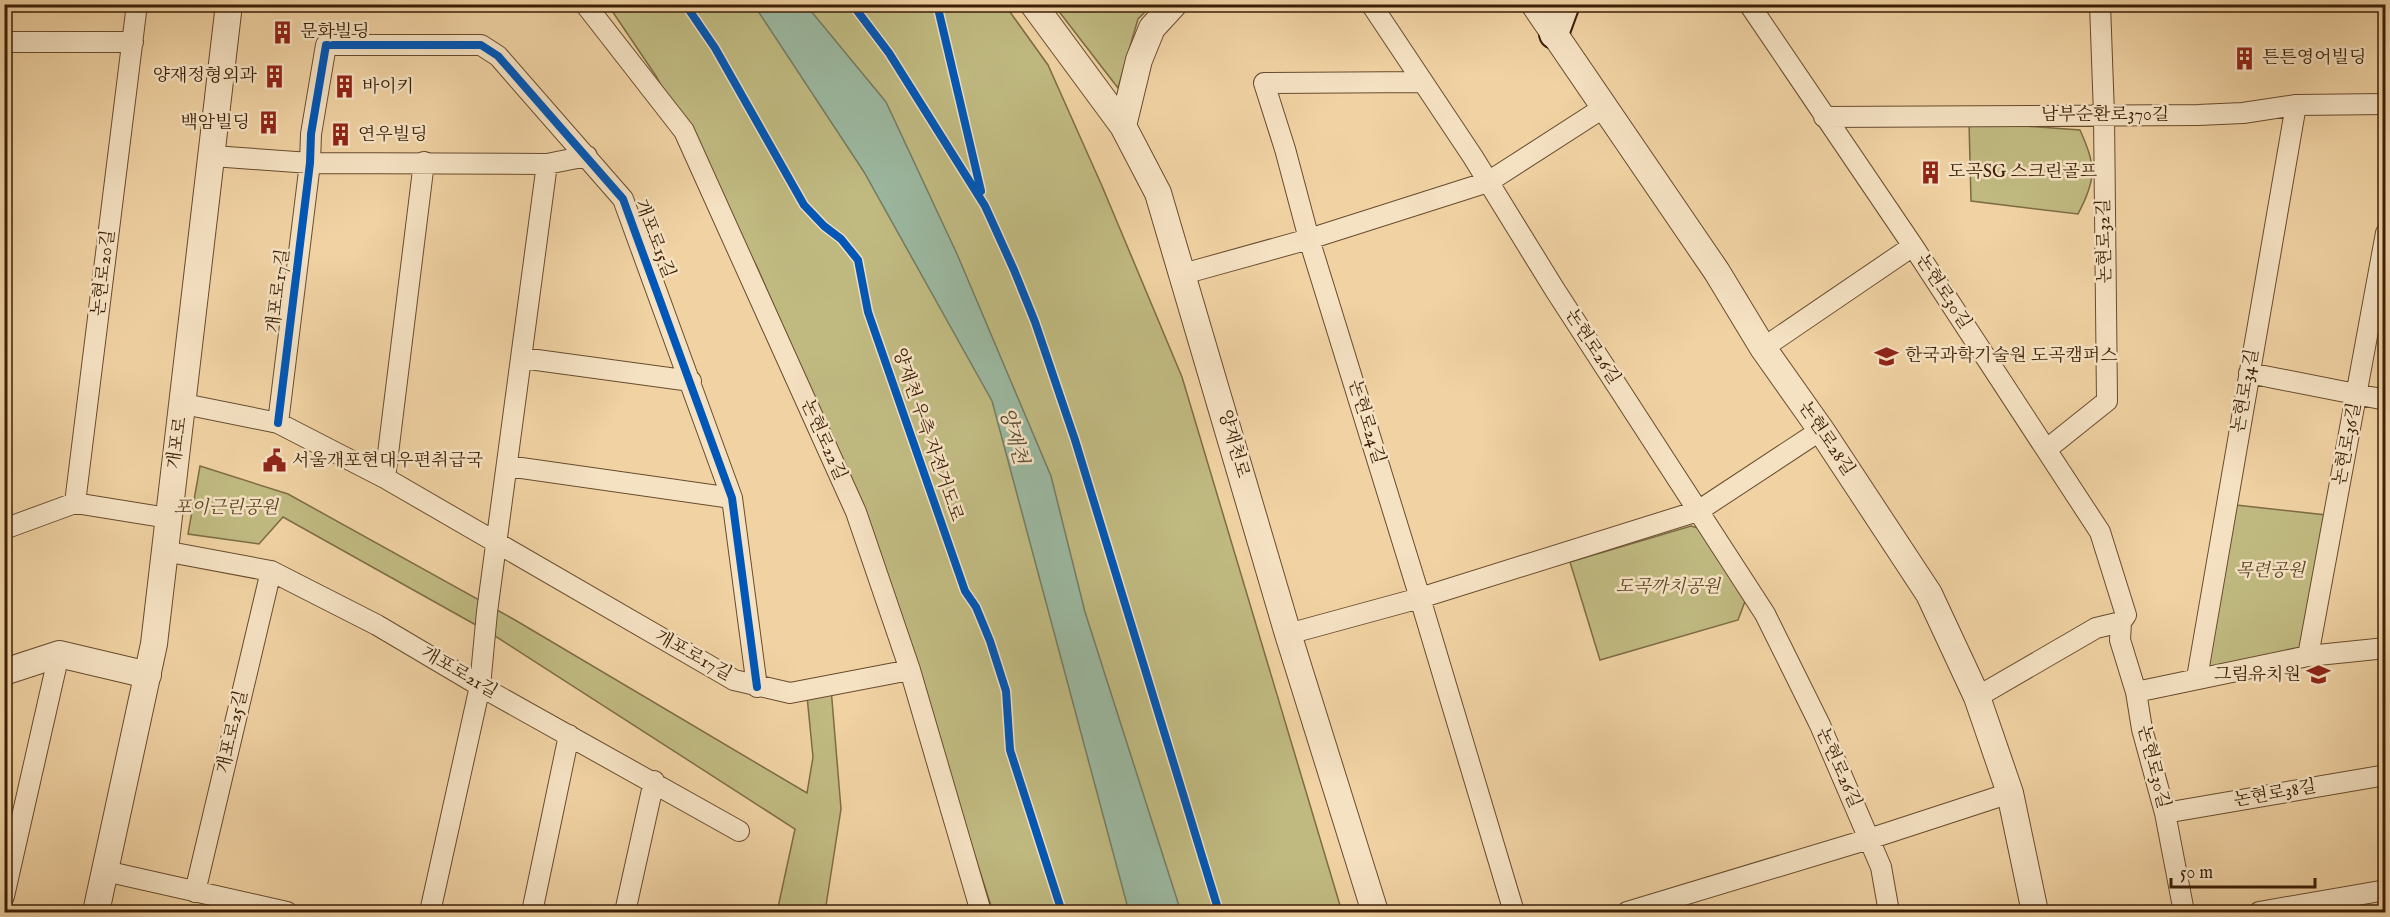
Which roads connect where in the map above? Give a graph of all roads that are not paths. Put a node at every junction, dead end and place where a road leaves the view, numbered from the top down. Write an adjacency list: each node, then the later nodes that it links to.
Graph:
1 (137, 4): 12 (street, 논현로20길)
2 (229, 4): 21 (street, 개포로)
3 (585, 4): 57 (street, 논현로22길)
4 (1033, 4): 20 (street, 양재천로)
5 (1174, 4): 20 (street)
6 (1371, 4): 14 (street, 논현로26길)
7 (1534, 4): 11 (street, 논현로28길)
8 (1565, 4): 11 (main road)
9 (1749, 4): 19 (street, 논현로30길)
10 (2100, 4): 18 (street, 논현로32길)
11 (1554, 34): 17 (street, 논현로28길)
12 (133, 42): 13 (street); 44 (street, 논현로20길)
13 (5, 43)
14 (1423, 82): 26 (street, 논현로26길); 28 (street, 논현로24길)
15 (2385, 104): 16 (street, 남부순환로370길)
16 (2296, 105): 18 (street, 남부순환로370길); 33 (street, 논현로34길)
17 (1603, 108): 26 (street); 31 (street, 논현로28길)
18 (2104, 115): 19 (street, 남부순환로370길); 40 (street, 논현로32길)
19 (1824, 117): 29 (street, 논현로30길)
20 (1123, 126): 30 (street, 양재천로)
21 (213, 156): 24 (street); 37 (street, 개포로)
22 (587, 156): 24 (street, 개포로15길); 25 (street); 34 (street, 개포로15길)
23 (424, 162): 24 (street); 25 (street); 42 (street)
24 (310, 163): 38 (street, 개포로17길)
25 (547, 164): 32 (street)
26 (1488, 182): 28 (street); 45 (street, 논현로26길)
27 (2385, 233): 35 (street, 논현로36길)
28 (1309, 239): 30 (street); 51 (street, 논현로24길)
29 (1913, 246): 31 (street); 40 (street, 논현로30길)
30 (1183, 274): 53 (street, 양재천로)
31 (1763, 348): 39 (street, 논현로28길)
32 (522, 358): 34 (street); 41 (street)
33 (2249, 373): 35 (street); 60 (street, 논현로34길)
34 (691, 381): 43 (street, 개포로15길)
35 (2357, 395): 36 (street); 56 (street, 논현로36길)
36 (2385, 400)
37 (183, 404): 38 (street, 개포로17길); 46 (street, 개포로)
38 (278, 423): 42 (street, 개포로17길)
39 (1821, 430): 45 (street); 64 (street, 논현로28길)
40 (2047, 449): 52 (street, 논현로30길)
41 (507, 466): 43 (street); 48 (street)
42 (384, 478): 48 (street, 개포로17길)
43 (732, 498): 62 (street, 개포로15길)
44 (75, 503): 46 (street); 47 (street)
45 (1698, 511): 51 (street); 73 (street, 논현로26길)
46 (168, 518): 49 (street, 개포로)
47 (4, 529)
48 (497, 543): 61 (street); 62 (street, 개포로17길)
49 (164, 551): 50 (street, 개포로21길); 59 (street, 개포로)
50 (271, 571): 61 (street, 개포로21길); 76 (street, 개포로25길)
51 (1420, 598): 53 (street); 85 (street, 논현로24길)
52 (2121, 622): 63 (street, 논현로30길); 64 (street)
53 (1288, 634): 84 (street, 양재천로)
54 (2385, 648): 56 (street)
55 (58, 654): 58 (street); 59 (street); 69 (street)
56 (2308, 656): 60 (street)
57 (910, 670): 62 (street, 개포로17길); 83 (street, 논현로22길)
58 (4, 672)
59 (148, 675): 74 (street, 개포로)
60 (2197, 678): 63 (street)
61 (480, 686): 65 (street, 개포로21길); 80 (street)
62 (757, 687)
63 (2136, 692): 71 (street, 논현로30길)
64 (1977, 697): 68 (street, 논현로28길)
65 (569, 735): 67 (street, 개포로21길); 81 (street)
66 (2385, 775): 71 (street, 논현로38길)
67 (654, 782): 72 (street, 개포로21길); 82 (street)
68 (2010, 793): 73 (street); 88 (street, 논현로28길)
69 (25, 802): 70 (street); 77 (street)
70 (4, 809)
71 (2165, 813): 89 (street, 논현로30길)
72 (739, 831)
73 (1869, 839): 86 (street); 87 (street, 논현로26길)
74 (105, 871): 76 (street); 78 (street, 개포로)
75 (2385, 890): 90 (street)
76 (195, 892): 79 (street)
77 (4, 896)
78 (96, 912)
79 (287, 912)
80 (430, 912)
81 (532, 912)
82 (625, 912)
83 (981, 912)
84 (1375, 912)
85 (1514, 912)
86 (1627, 912)
87 (1888, 912)
88 (2035, 912)
89 (2184, 912)
90 (2259, 912)

